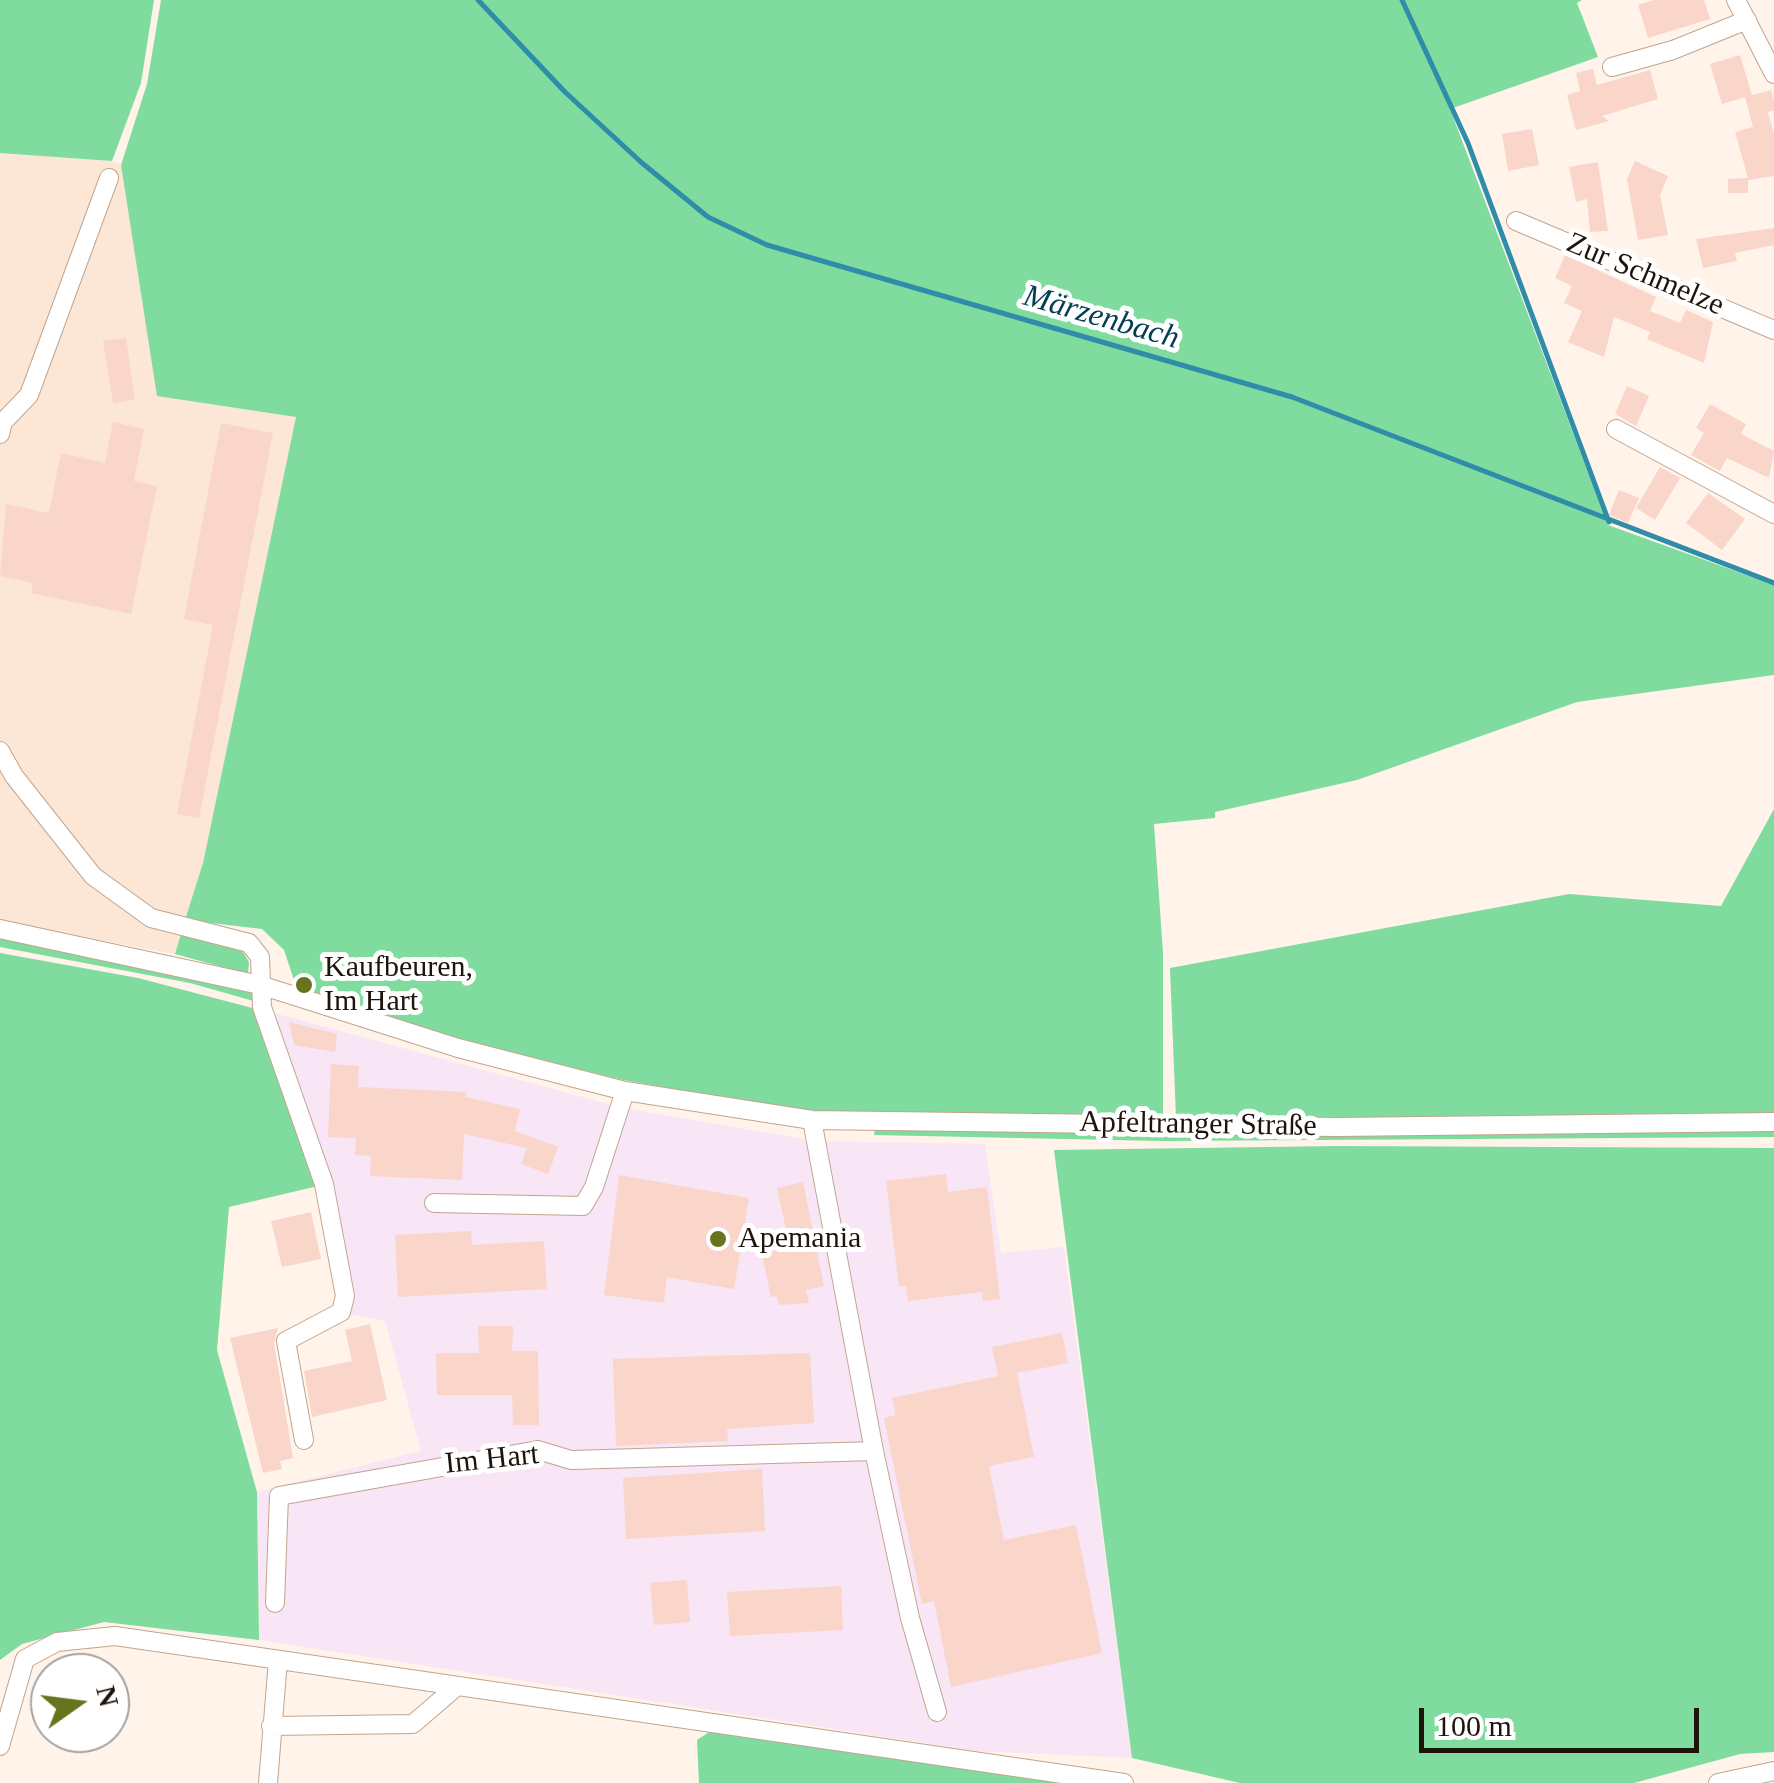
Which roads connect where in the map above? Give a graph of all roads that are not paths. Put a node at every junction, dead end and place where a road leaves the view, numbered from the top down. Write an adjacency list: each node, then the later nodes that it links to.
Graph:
1 (1736, 0): 2 (street)
2 (1748, 20): 3 (street); 4 (street)
3 (1612, 68)
4 (1774, 74)
5 (109, 178): 9 (street)
6 (1516, 221): 7 (street, Zur Schmelze)
7 (1774, 330)
8 (1616, 429): 10 (street)
9 (0, 434)
10 (1774, 514)
11 (0, 751): 13 (street)
12 (0, 930): 13 (street, Apfeltranger Straße)
13 (260, 985): 14 (street, Apfeltranger Straße); 18 (street)
14 (624, 1091): 15 (street, Apfeltranger Straße); 17 (street)
15 (812, 1120): 16 (street, Apfeltranger Straße); 19 (street)
16 (1774, 1122)
17 (434, 1203)
18 (304, 1440)
19 (874, 1451): 20 (street, Im Hart); 23 (street)
20 (275, 1603)
21 (278, 1660): 22 (street); 24 (street); 25 (street)
22 (456, 1686): 24 (street); 28 (street)
23 (937, 1712)
24 (271, 1726): 27 (street)
25 (0, 1746)
26 (1774, 1772): 29 (street)
27 (268, 1783)
28 (1124, 1783)
29 (1718, 1783)

